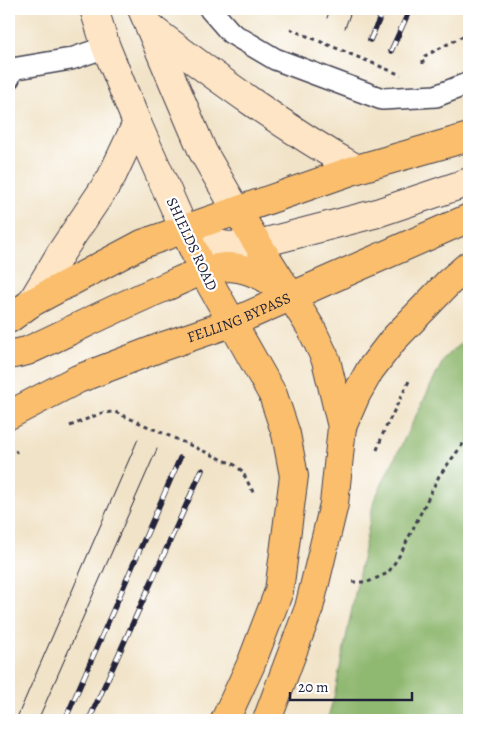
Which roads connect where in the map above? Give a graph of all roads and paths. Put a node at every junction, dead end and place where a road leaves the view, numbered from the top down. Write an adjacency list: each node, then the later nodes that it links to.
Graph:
1 (94, 9): 6 (main road, SHIELDS ROAD)
2 (210, 9): 10 (lane)
3 (147, 19): 13 (main road); 15 (main road)
4 (290, 29): 8 (path, bridge)
5 (469, 33): 7 (path)
6 (106, 47): 9 (lane); 11 (main road, SHIELDS ROAD)
7 (423, 57)
8 (401, 74)
9 (9, 78)
10 (469, 83)
11 (137, 123): 17 (main road, SHIELDS ROAD); 22 (main road)
12 (469, 136): 13 (main road)
13 (357, 168): 15 (main road)
14 (469, 182): 18 (main road)
15 (237, 211): 17 (main road); 18 (main road)
16 (469, 218): 21 (main road, FELLING BYPASS)
17 (184, 228): 18 (main road); 20 (main road, SHIELDS ROAD); 22 (main road)
18 (258, 244): 21 (main road)
19 (469, 265): 27 (main road)
20 (203, 271): 21 (main road); 23 (main road, SHIELDS ROAD); 24 (main road)
21 (290, 296): 23 (main road, FELLING BYPASS); 27 (main road)
22 (16, 313)
23 (231, 323): 26 (main road, FELLING BYPASS); 35 (main road, SHIELDS ROAD)
24 (9, 355)
25 (413, 374): 32 (path)
26 (9, 415)
27 (342, 427): 36 (main road)
28 (66, 428): 33 (path)
29 (469, 436): 34 (path)
30 (24, 447): 31 (path)
31 (9, 457)
32 (375, 457)
33 (258, 500)
34 (350, 582)
35 (225, 720)
36 (267, 720)

